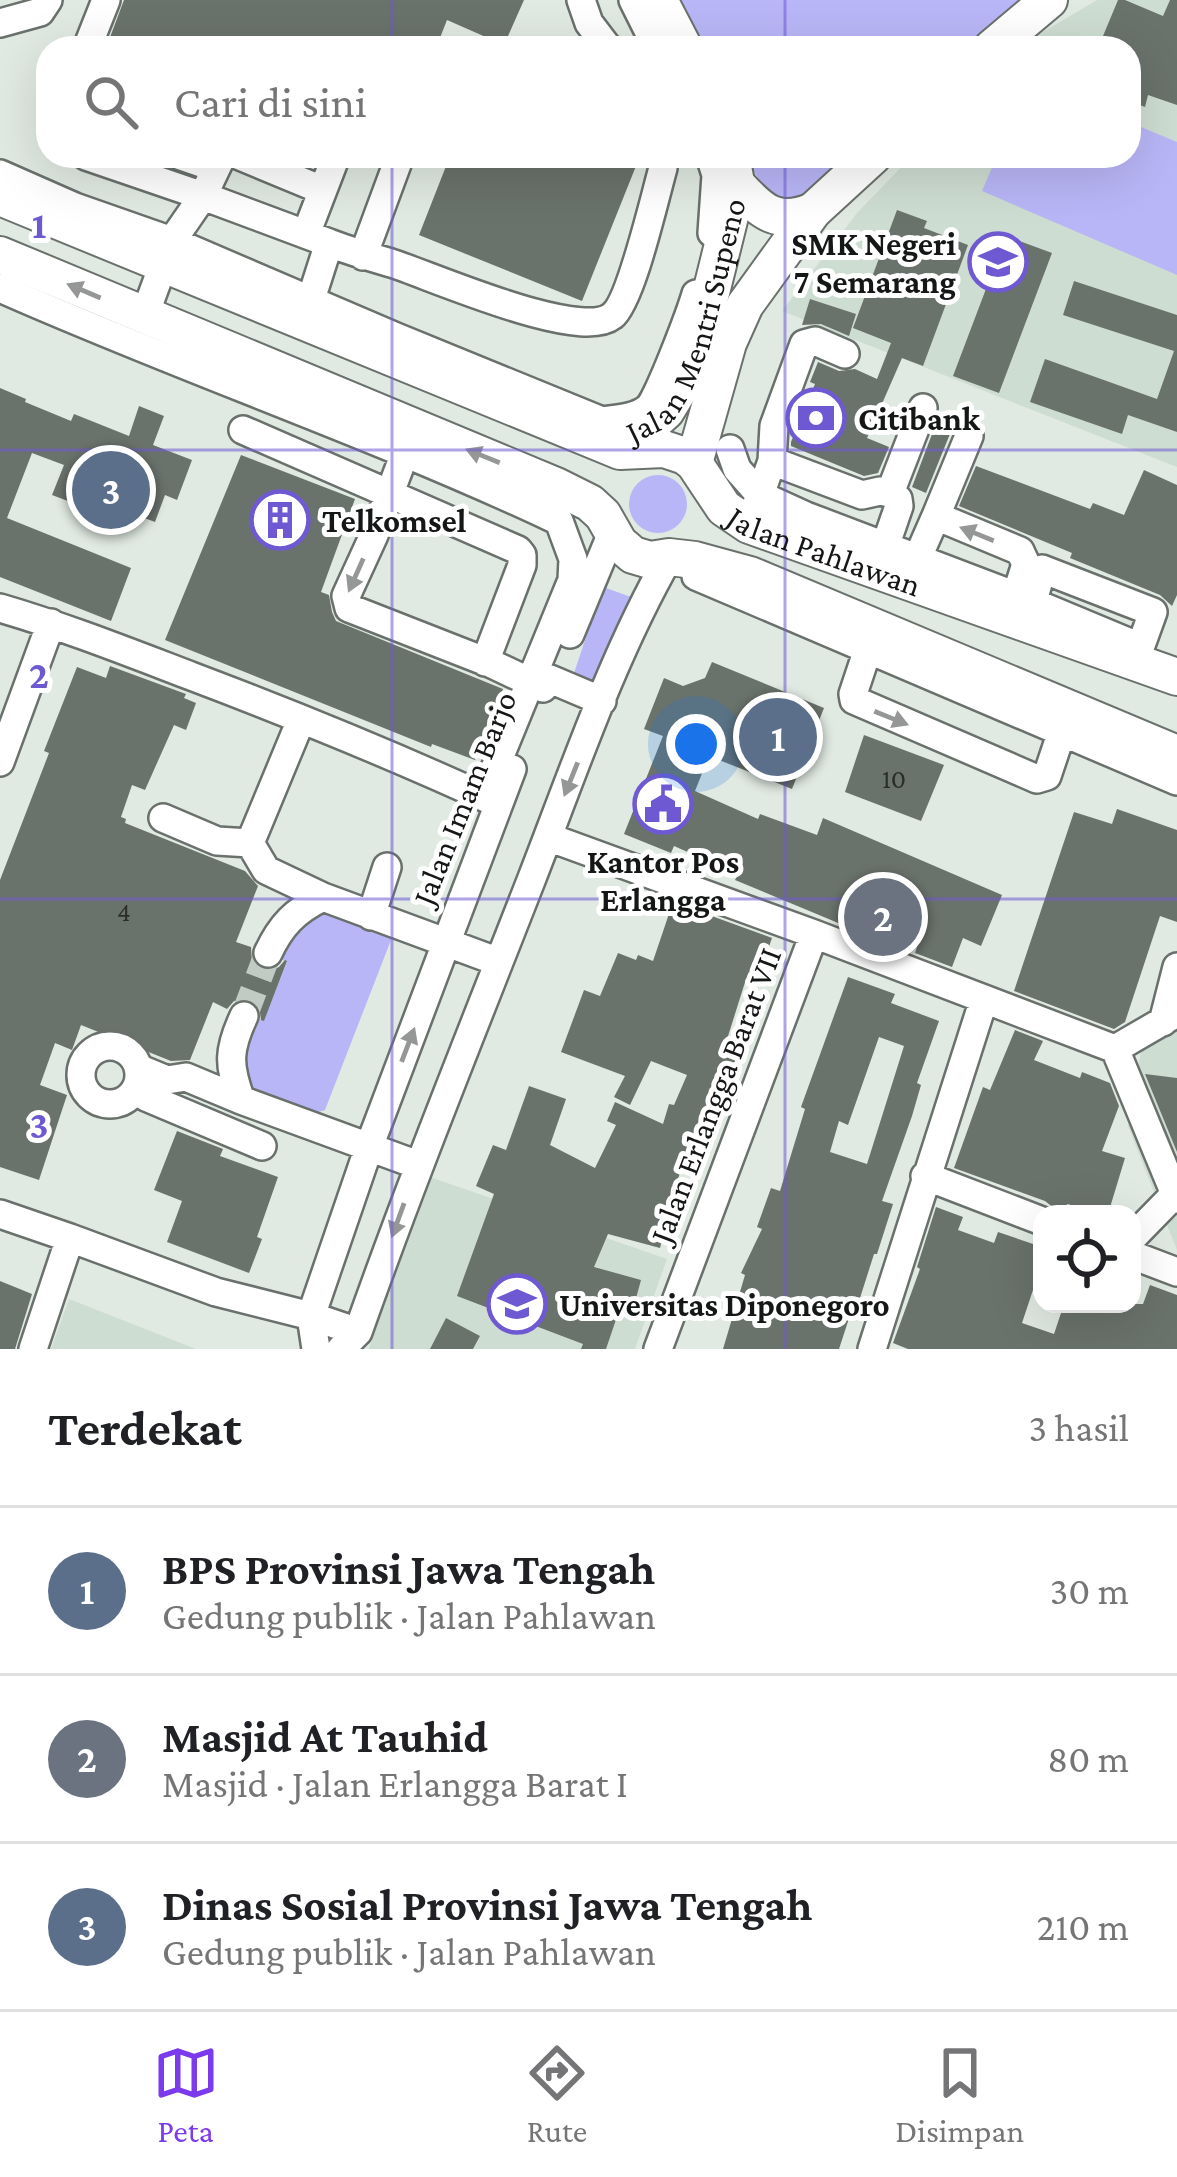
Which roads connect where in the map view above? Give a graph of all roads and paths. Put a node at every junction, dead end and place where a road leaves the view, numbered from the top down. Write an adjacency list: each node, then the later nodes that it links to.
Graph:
1 (47, 0): 7 (street)
2 (106, 0): 8 (street)
3 (580, 0): 9 (street)
4 (633, 0): 10 (street)
5 (659, 0): 11 (main road)
6 (1049, 0): 12 (main road)
7 (0, 22)
8 (92, 36)
9 (599, 36)
10 (651, 36)
11 (678, 36)
12 (1006, 36)
13 (121, 168): 24 (street)
14 (221, 168): 24 (street)
15 (252, 168): 23 (street)
16 (331, 168): 23 (street)
17 (396, 168): 30 (street)
18 (660, 168): 30 (street)
19 (677, 168): 21 (street)
20 (860, 168): 26 (main road, Jalan Mentri Supeno)
21 (724, 170): 26 (main road); 32 (street); 37 (main road, Jalan Mentri Supeno)
22 (0, 174): 28 (street)
23 (322, 190): 27 (street)
24 (203, 196): 27 (street); 28 (street)
25 (0, 197): 28 (main road)
26 (813, 211): 42 (main road, Jalan Mentri Supeno)
27 (318, 239): 30 (street); 32 (street)
28 (167, 253): 32 (main road); 33 (street)
29 (0, 255): 33 (main road, Jalan Pahlawan, one-way to 29)
30 (363, 256)
31 (0, 288): 39 (street, Jalan Pahlawan)
32 (308, 311): 37 (main road)
33 (144, 317): 39 (main road, Jalan Pahlawan)
34 (845, 354): 41 (street)
35 (923, 408): 44 (street)
36 (243, 430): 43 (street)
37 (584, 436): 42 (main road)
38 (969, 436): 46 (street)
39 (410, 441): 43 (street); 47 (main road, Jalan Pahlawan, one-way to 39); 58 (street, Jalan Pahlawan)
40 (730, 449): 45 (street, Jalan Pahlawan)
41 (772, 461): 44 (street); 45 (street)
42 (694, 463): 45 (main road, Jalan Pahlawan)
43 (389, 493): 56 (street); 56 (street, one-way to 56)
44 (890, 493): 49 (street)
45 (744, 509): 49 (main road, Jalan Pahlawan)
46 (936, 517): 49 (street); 51 (street, one-way to 46)
47 (612, 532): 48 (main road, Jalan Pahlawan); 58 (street, Jalan Imam Barjo)
48 (682, 558): 53 (main road, Jalan Pahlawan); 59 (street)
49 (896, 565): 51 (main road, Jalan Pahlawan)
50 (0, 608): 52 (street)
51 (1020, 610): 54 (main road, Jalan Pahlawan); 54 (street)
52 (51, 623): 60 (street); 63 (street)
53 (872, 640): 61 (main road, Jalan Pahlawan); 61 (street, one-way to 61)
54 (1137, 655): 55 (street, Jalan Pahlawan); 57 (main road, Jalan Pahlawan)
55 (1177, 659)
56 (485, 662): 58 (street)
57 (1177, 677)
58 (542, 683): 59 (street, Jalan Imam Barjo); 65 (street, Jalan Imam Barjo)
59 (602, 701): 67 (street, one-way to 67)
60 (301, 720): 65 (street); 68 (street)
61 (1066, 720): 62 (main road, Jalan Pahlawan); 64 (street, Jalan Pahlawan)
62 (1177, 754)
63 (0, 762)
64 (1177, 782)
65 (501, 793): 73 (street, Jalan Imam Barjo)
66 (163, 818): 68 (street)
67 (548, 837): 72 (street); 75 (street)
68 (250, 843): 70 (street, Jalan Imam Barjo)
69 (387, 867): 71 (street)
70 (323, 898): 71 (street, Jalan Imam Barjo); 74 (street)
71 (371, 916): 73 (street, Jalan Imam Barjo)
72 (814, 934): 77 (street); 97 (street, Jalan Erlangga Barat VII)
73 (446, 943): 75 (street, Jalan Imam Barjo); 83 (street, Jalan Imam Barjo, one-way to 73)
74 (268, 953)
75 (499, 962): 84 (street)
76 (1177, 967): 78 (street)
77 (983, 999): 80 (street); 85 (street)
78 (1173, 1015): 80 (street)
79 (244, 1016): 81 (street)
80 (1115, 1049): 86 (street)
81 (241, 1100): 82 (street); 83 (street)
82 (262, 1146)
83 (369, 1147): 84 (street); 93 (street, Jalan Imam Barjo)
84 (418, 1166): 94 (street, one-way to 94)
85 (925, 1176): 88 (street); 98 (street)
86 (1176, 1196): 89 (street)
87 (0, 1214): 90 (street)
88 (1033, 1218)
89 (1141, 1229)
90 (70, 1238): 93 (street); 95 (street)
91 (1141, 1258): 92 (street)
92 (1177, 1272)
93 (310, 1316): 94 (street); 96 (street)
94 (349, 1341)
95 (33, 1349)
96 (316, 1349)
97 (658, 1349)
98 (872, 1349)

